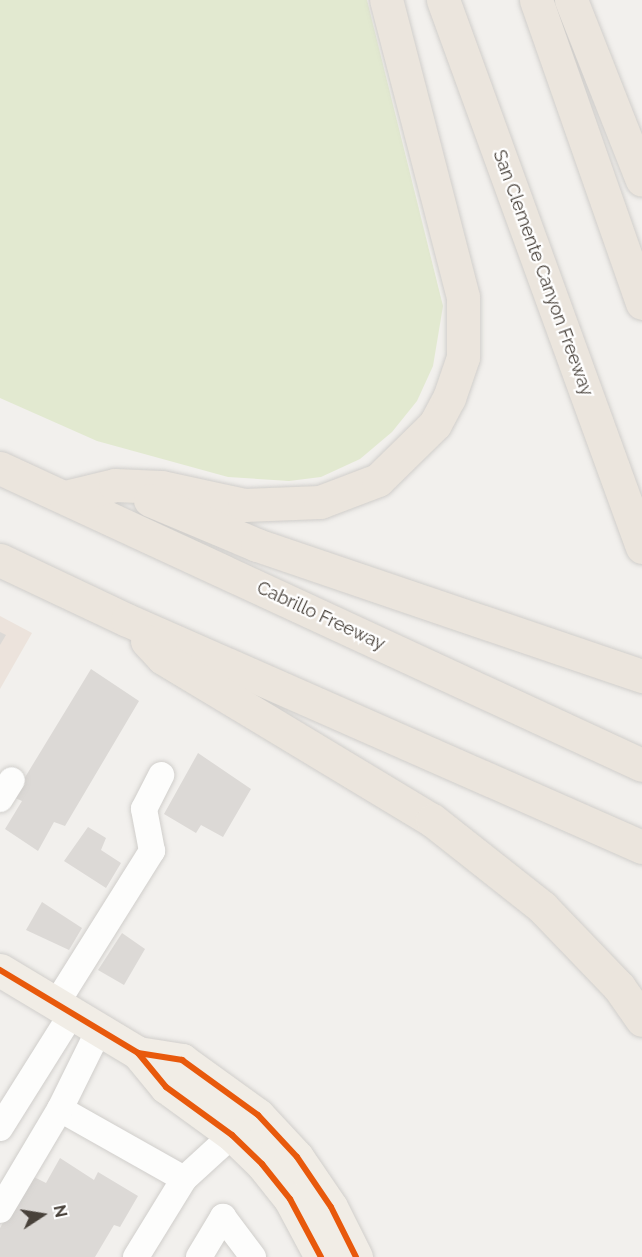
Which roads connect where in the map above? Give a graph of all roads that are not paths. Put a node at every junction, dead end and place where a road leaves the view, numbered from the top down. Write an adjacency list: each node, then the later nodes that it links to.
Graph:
1 (386, 0): 8 (highway)
2 (443, 0): 10 (highway, San Clemente Canyon Freeway)
3 (536, 0): 6 (highway)
4 (571, 0): 5 (highway)
5 (642, 180)
6 (642, 303)
7 (0, 468): 9 (highway, Cabrillo Freeway)
8 (115, 485): 9 (highway); 13 (highway)
9 (65, 497): 14 (highway, Cabrillo Freeway)
10 (642, 547)
11 (0, 560): 12 (highway)
12 (127, 620): 16 (highway); 19 (highway)
13 (642, 676)
14 (642, 765)
15 (161, 775): 18 (lane)
16 (639, 845)
17 (0, 970): 18 (main road)
18 (64, 1009): 20 (main road); 23 (lane)
19 (642, 1020)
20 (99, 1030): 21 (main road); 22 (lane)
21 (138, 1053): 24 (main road); 31 (main road)
22 (60, 1109): 25 (lane); 26 (lane)
23 (0, 1128)
24 (232, 1135): 25 (lane); 30 (main road)
25 (184, 1179): 27 (lane)
26 (0, 1210)
27 (136, 1257)
28 (200, 1257): 29 (lane)
29 (253, 1257)
30 (321, 1257)
31 (356, 1257)

